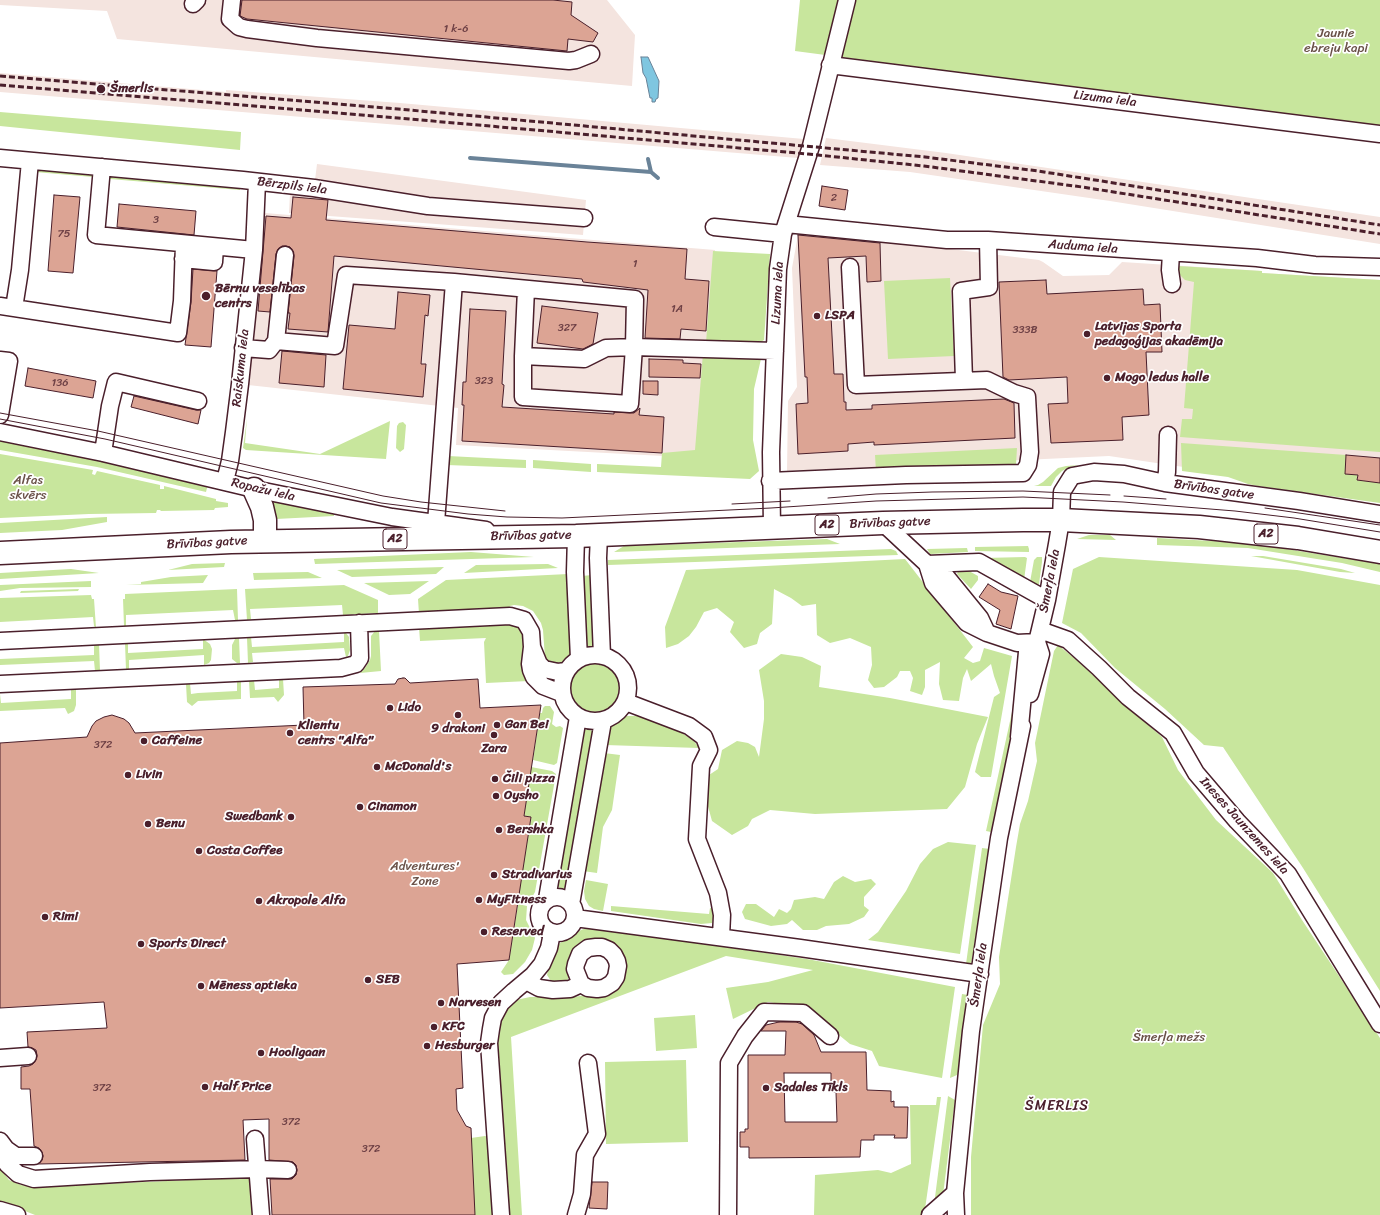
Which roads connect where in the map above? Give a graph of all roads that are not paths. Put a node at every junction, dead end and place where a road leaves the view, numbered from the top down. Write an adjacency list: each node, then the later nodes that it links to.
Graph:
1 (232, 0): 3 (street)
2 (847, 0): 4 (street, Lizuma iela)
3 (591, 54)
4 (830, 65): 5 (street, Lizuma iela); 12 (street, Lizuma iela)
5 (1380, 134)
6 (0, 158): 7 (street, Bērzpils iela)
7 (30, 161): 8 (street, Bērzpils iela); 23 (street)
8 (102, 167): 9 (street, Bērzpils iela); 15 (street)
9 (257, 182): 10 (street, Bērzpils iela); 14 (street, Raiskuma iela)
10 (584, 218)
11 (714, 227): 12 (street)
12 (784, 229): 13 (street, Auduma iela); 27 (street, Lizuma iela)
13 (988, 240): 16 (street, Auduma iela); 30 (street)
14 (254, 250): 15 (street); 26 (street, Raiskuma iela)
15 (184, 251): 23 (street)
16 (1171, 253): 19 (street, Auduma iela); 21 (street)
17 (285, 255): 24 (street)
18 (850, 267): 30 (street)
19 (1380, 268)
20 (454, 282): 22 (street); 24 (street); 42 (street)
21 (1172, 284)
22 (526, 289): 25 (street); 28 (street)
23 (7, 307)
24 (276, 341): 26 (street)
25 (634, 347): 27 (street); 28 (street); 28 (street)
26 (243, 348): 36 (street, Raiskuma iela)
27 (775, 351): 37 (street, Lizuma iela)
28 (523, 356)
29 (0, 360): 32 (street)
30 (964, 380): 37 (street)
31 (198, 401): 35 (street)
32 (0, 415)
33 (0, 432): 35 (street, Ropažu iela)
34 (1168, 435): 38 (street)
35 (103, 453): 36 (street, Ropažu iela)
36 (224, 481): 39 (street, Ropažu iela)
37 (770, 481): 44 (street, Lizuma iela)
38 (1165, 483): 40 (street, Brīvības gatve); 41 (street, Brīvības gatve)
39 (254, 489): 42 (street, Ropažu iela); 48 (highway)
40 (1380, 514)
41 (1061, 520): 43 (highway, Brīvības gatve / A2); 49 (highway, Brīvības gatve / A2); 52 (street, Šmerļa iela)
42 (436, 523): 46 (street, Ropažu iela)
43 (883, 523): 44 (highway, Brīvības gatve / A2); 51 (street)
44 (772, 528): 45 (highway, Brīvības gatve / A2)
45 (599, 535): 47 (highway, Brīvības gatve / A2); 57 (street)
46 (528, 536): 47 (highway, Brīvības gatve / A2); 48 (highway, Brīvības gatve / A2)
47 (576, 536): 58 (street)
48 (262, 541): 50 (highway, Brīvības gatve / A2)
49 (1380, 552)
50 (0, 554)
51 (927, 564): 52 (street); 54 (street)
52 (1047, 600): 54 (street, Šmerļa iela)
53 (359, 623): 55 (street); 56 (street); 60 (street)
54 (1038, 636): 69 (street, Šmerļa iela); 72 (street, Ineses Jaunzemes iela)
55 (0, 641)
56 (532, 647): 59 (street); 61 (street)
57 (602, 656): 58 (street); 62 (street)
58 (579, 659): 59 (street)
59 (566, 671): 61 (street)
60 (0, 684)
61 (561, 693): 63 (street)
62 (626, 702): 64 (street); 68 (street)
63 (578, 717): 64 (street); 65 (street)
64 (603, 721): 66 (street)
65 (547, 899): 66 (street); 67 (street)
66 (573, 911): 67 (street); 68 (street)
67 (552, 933): 70 (street)
68 (721, 937): 69 (street)
69 (980, 974): 83 (street, Šmerļa iela)
70 (526, 981): 71 (street); 87 (street)
71 (581, 984)
72 (1380, 1024)
73 (830, 1036): 89 (street)
74 (28, 1056): 75 (street)
75 (0, 1058)
76 (588, 1063): 88 (street)
77 (256, 1138): 81 (street)
78 (0, 1141): 80 (street)
79 (0, 1153): 81 (street)
80 (34, 1156)
81 (258, 1169): 82 (street); 86 (street)
82 (288, 1170)
83 (955, 1194): 90 (street); 91 (street, Šmerļa iela)
84 (0, 1210): 85 (street)
85 (17, 1215)
86 (260, 1215)
87 (501, 1215)
88 (576, 1215)
89 (728, 1215)
90 (930, 1215)
91 (956, 1215)

